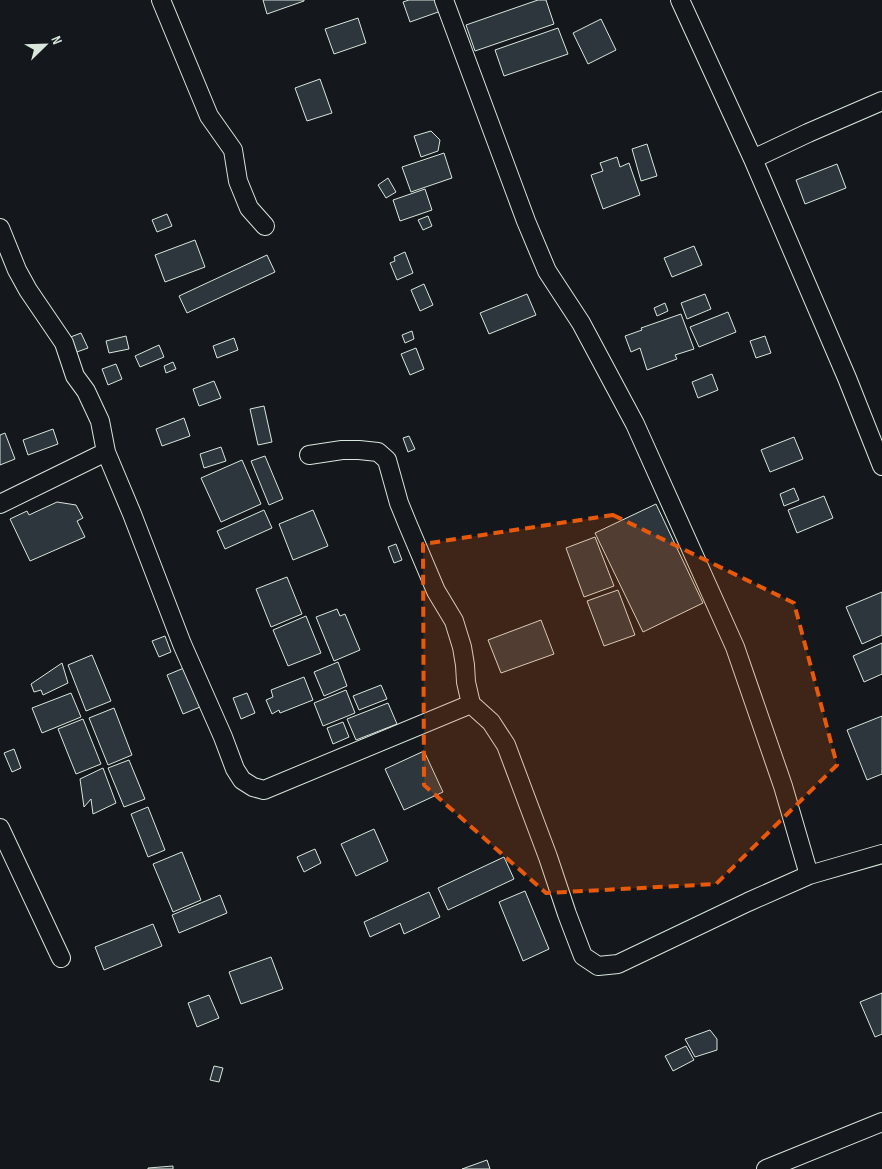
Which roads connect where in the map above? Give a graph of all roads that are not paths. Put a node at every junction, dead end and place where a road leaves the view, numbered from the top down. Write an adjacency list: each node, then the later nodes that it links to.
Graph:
1 (161, 0): 6 (street)
2 (444, 0): 15 (street)
3 (680, 0): 5 (street)
4 (882, 101): 5 (street)
5 (753, 159): 10 (street)
6 (265, 226)
7 (0, 228): 8 (street)
8 (106, 452): 11 (street); 12 (street)
9 (309, 455): 12 (street)
10 (882, 466)
11 (0, 504)
12 (471, 704): 15 (street)
13 (0, 828): 16 (street)
14 (882, 854): 15 (street)
15 (809, 875)
16 (61, 958)
17 (882, 1122): 18 (street)
18 (766, 1169)

